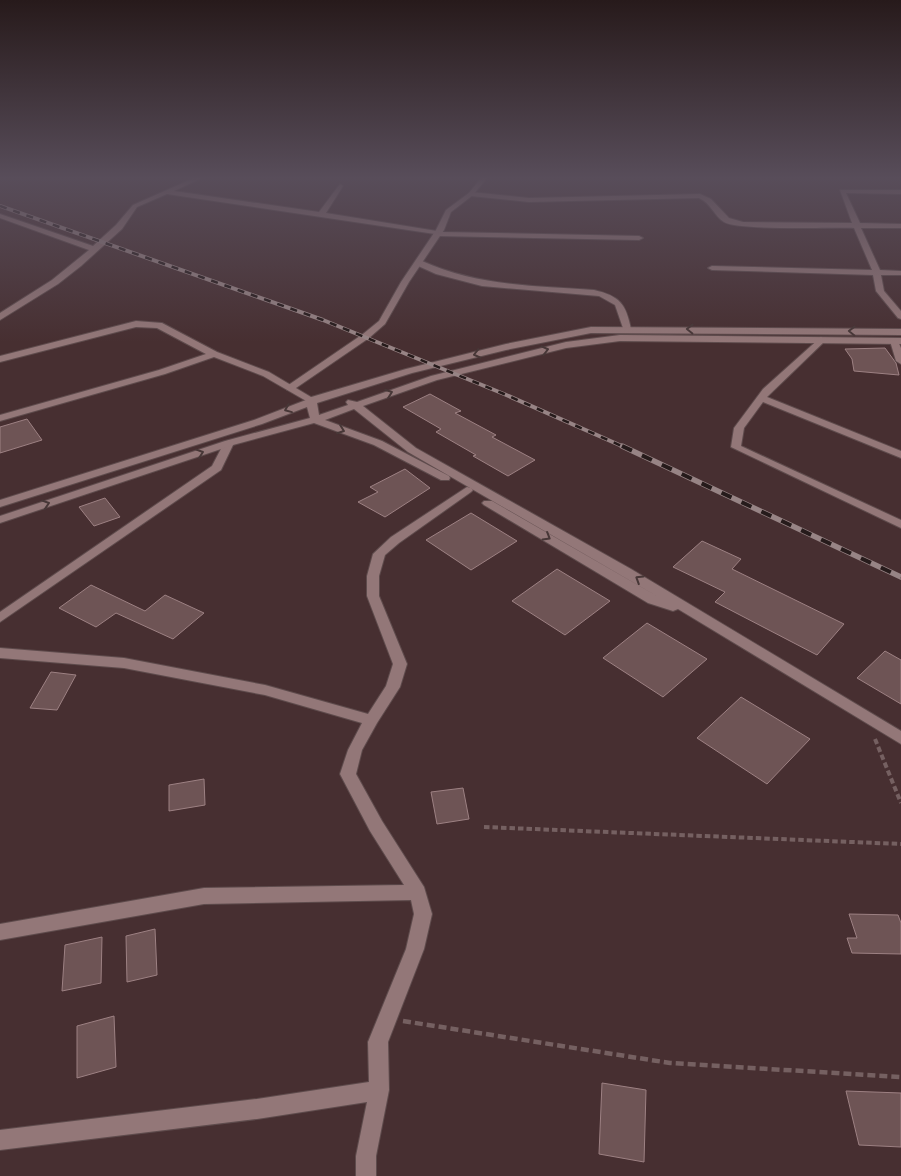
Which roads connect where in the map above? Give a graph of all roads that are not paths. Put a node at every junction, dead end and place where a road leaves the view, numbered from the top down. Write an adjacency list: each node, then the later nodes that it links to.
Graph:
1 (48, 233): 6 (street)
2 (112, 233): 6 (street)
3 (438, 233): 5 (street); 7 (street)
4 (860, 233): 9 (street)
5 (639, 238)
6 (94, 249): 12 (street)
7 (419, 263): 13 (street); 20 (street)
8 (712, 268): 9 (street)
9 (876, 272): 10 (street); 11 (street)
10 (901, 273)
11 (901, 316)
12 (0, 317)
13 (628, 329): 14 (street, one-way to 13); 21 (street, one-way to 21)
14 (901, 332)
15 (821, 340): 16 (street); 22 (street); 24 (street, one-way to 15)
16 (898, 341): 19 (street)
17 (214, 354): 18 (street); 20 (street); 25 (street)
18 (0, 359)
19 (901, 361)
20 (290, 388): 23 (street)
21 (334, 393): 23 (street); 24 (street)
22 (761, 398): 28 (street); 32 (street)
23 (311, 400): 26 (street); 30 (street, one-way to 30)
24 (357, 405): 26 (street); 33 (street, one-way to 24)
25 (0, 418)
26 (315, 420): 27 (street); 29 (street, one-way to 29)
27 (229, 443): 31 (street, one-way to 27); 34 (street)
28 (901, 455)
29 (467, 490): 33 (street, one-way to 33); 36 (street)
30 (0, 504)
31 (0, 520)
32 (901, 524)
33 (694, 614): 37 (street)
34 (0, 618)
35 (0, 653): 36 (street)
36 (371, 720): 38 (street)
37 (901, 738)
38 (418, 892): 39 (street); 40 (street)
39 (0, 932)
40 (379, 1090): 41 (street); 42 (street)
41 (0, 1140)
42 (366, 1176)

